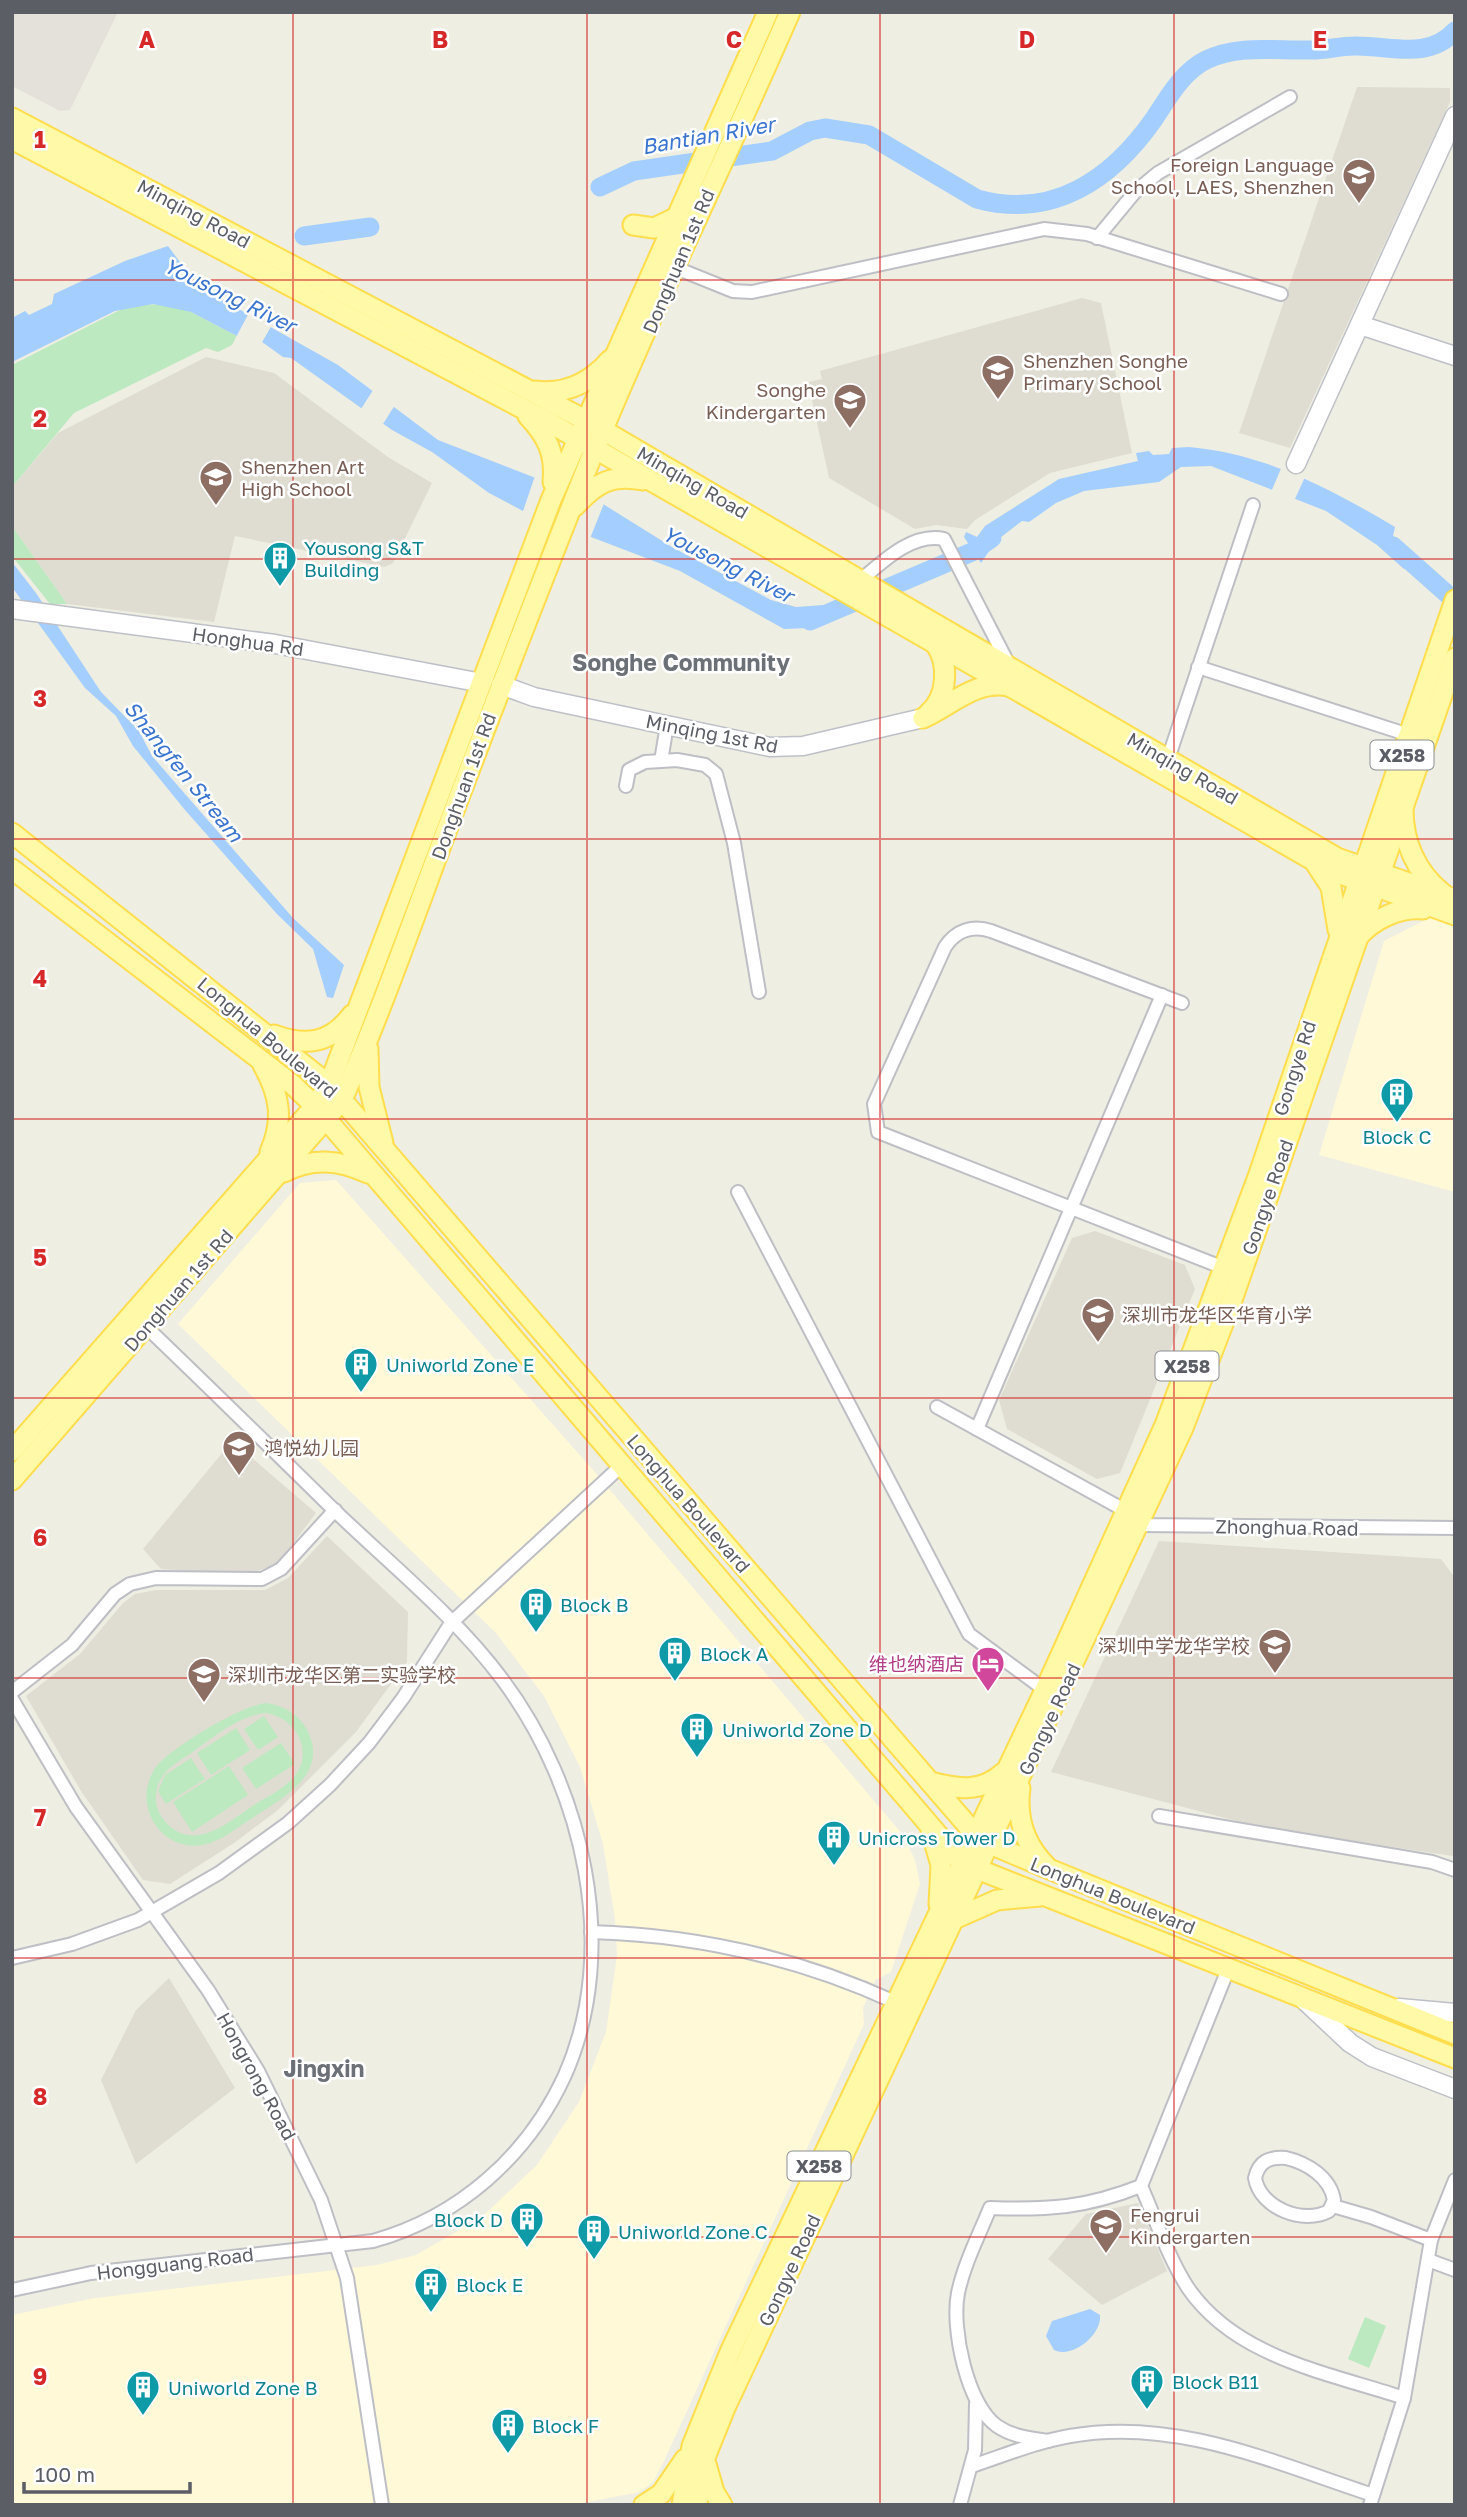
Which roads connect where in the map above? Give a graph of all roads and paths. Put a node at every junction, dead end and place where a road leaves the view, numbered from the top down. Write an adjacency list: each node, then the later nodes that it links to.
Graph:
1 (768, 12): 7 (main road, Donghuan 1st Rd)
2 (790, 12): 7 (main road, Donghuan 1st Rd)
3 (1290, 97): 10 (street)
4 (1455, 116): 13 (street)
5 (12, 118): 16 (main road, Minqing Road)
6 (12, 139): 17 (main road, Minqing Road)
7 (696, 194): 8 (main road, Donghuan 1st Rd); 11 (main road, Donghuan 1st Rd)
8 (677, 217): 9 (main road); 14 (main road, Donghuan 1st Rd)
9 (633, 225)
10 (1097, 238): 11 (street); 12 (street)
11 (676, 268): 18 (main road, Donghuan 1st Rd)
12 (1281, 294)
13 (1360, 325): 15 (street); 21 (street)
14 (621, 345): 16 (main road); 18 (main road, Donghuan 1st Rd)
15 (1455, 356)
16 (527, 389): 18 (main road, Minqing Road)
17 (520, 407): 19 (main road, Minqing Road); 22 (main road)
18 (595, 425): 19 (main road, Donghuan 1st Rd); 20 (main road, Donghuan 1st Rd); 26 (main road, Minqing Road)
19 (577, 439): 20 (main road, Minqing Road); 22 (main road, Donghuan 1st Rd)
20 (595, 449): 23 (main road, Minqing Road); 24 (main road, Donghuan 1st Rd)
21 (1296, 464)
22 (557, 477): 33 (main road, Donghuan 1st Rd)
23 (651, 481): 24 (main road); 29 (main road, Minqing Road)
24 (585, 488): 33 (main road, Donghuan 1st Rd)
25 (1254, 505): 32 (street)
26 (861, 580): 31 (main road, Minqing Road); 31 (street)
27 (1455, 600): 37 (main road, X258)
28 (16, 610): 33 (street, Honghua Rd)
29 (934, 642): 34 (main road, Minqing Road); 35 (main road)
30 (1455, 658): 41 (main road, X258)
31 (1009, 666): 38 (main road, Minqing Road)
32 (1198, 667): 37 (street); 38 (street)
33 (492, 684): 36 (street, Minqing 1st Rd); 51 (main road, Donghuan 1st Rd); 53 (main road, Donghuan 1st Rd)
34 (1013, 687): 35 (main road); 43 (main road, Minqing Road)
35 (923, 718): 36 (street, Minqing 1st Rd)
36 (667, 724): 39 (street)
37 (1409, 735): 45 (main road, X258)
38 (1168, 759): 45 (main road, Minqing Road)
39 (661, 761): 40 (street); 48 (street)
40 (626, 786)
41 (1404, 798): 45 (main road, Gongye Road / X258); 46 (main road)
42 (12, 832): 52 (main road, Longhua Boulevard)
43 (1313, 860): 45 (main road, Minqing Road); 47 (main road)
44 (12, 869): 54 (main road, Longhua Boulevard)
45 (1367, 878): 46 (main road); 47 (main road, Gongye Road / X258)
46 (1449, 905): 47 (main road)
47 (1347, 939): 62 (main road, Gongye Rd / X258); 71 (main road, Gongye Road / X258)
48 (759, 992)
49 (1162, 995): 50 (street); 61 (street); 61 (street)
50 (1182, 1003)
51 (348, 1026): 52 (main road); 55 (main road, Donghuan 1st Rd)
52 (262, 1030): 55 (main road, Longhua Boulevard)
53 (368, 1041): 55 (main road, Donghuan 1st Rd); 57 (main road)
54 (261, 1061): 56 (main road, Longhua Boulevard); 58 (main road)
55 (336, 1092): 56 (main road, Donghuan 1st Rd); 57 (main road, Longhua Boulevard)
56 (321, 1113): 58 (main road, Donghuan 1st Rd); 59 (main road, Longhua Boulevard)
57 (386, 1151): 66 (main road, Longhua Boulevard)
58 (273, 1168): 59 (main road); 63 (main road, Donghuan 1st Rd)
59 (377, 1179): 68 (main road, Longhua Boulevard)
60 (738, 1192): 74 (street)
61 (1072, 1208): 62 (street); 65 (street)
62 (1224, 1268): 71 (main road, Gongye Rd / X258)
63 (139, 1321): 67 (main road, Donghuan 1st Rd); 69 (main road, Donghuan 1st Rd); 70 (street, Hongguang Road)
64 (937, 1407): 65 (street)
65 (977, 1429): 71 (street)
66 (642, 1449): 68 (street); 78 (main road, Longhua Boulevard)
67 (12, 1451)
68 (621, 1466): 73 (street); 80 (main road, Longhua Boulevard)
69 (12, 1480)
70 (335, 1510): 73 (street, Hongguang Road); 75 (street)
71 (1133, 1518): 72 (street, Zhonghua Road); 74 (main road, Gongye Rd / X258); 77 (main road, Gongye Road / X258)
72 (1455, 1528)
73 (451, 1623): 86 (street); 88 (street, Hongguang Road)
74 (1045, 1690): 77 (main road, Gongye Rd / X258)
75 (12, 1692)
76 (12, 1699): 86 (street, Hongrong Road)
77 (1014, 1773): 78 (main road); 81 (main road, Gongye Rd / X258); 83 (main road)
78 (930, 1782): 81 (main road, Longhua Boulevard)
79 (1159, 1816): 84 (street)
80 (928, 1823): 82 (main road, Longhua Boulevard); 89 (main road)
81 (982, 1839): 82 (main road, Gongye Road / X258); 83 (main road, Longhua Boulevard)
82 (970, 1866): 85 (main road, Longhua Boulevard); 87 (main road, Gongye Road / X258); 89 (main road, Gongye Road / X258)
83 (1049, 1870): 94 (main road, Longhua Boulevard)
84 (1455, 1870)
85 (1055, 1898): 87 (main road); 91 (main road, Longhua Boulevard)
86 (152, 1913): 90 (street); 103 (street, Hongrong Road)
87 (954, 1919): 110 (main road, Gongye Road / X258)
88 (591, 1932): 93 (street); 103 (street, Hongguang Road)
89 (931, 1932): 93 (main road, Gongye Road / X258)
90 (12, 1958)
91 (1229, 1967): 92 (main road, Longhua Boulevard); 100 (street)
92 (1300, 1995): 97 (main road, Longhua Boulevard); 98 (street)
93 (897, 2003): 110 (main road, Gongye Road / X258)
94 (1385, 2006): 95 (street); 96 (main road, Longhua Boulevard)
95 (1455, 2013)
96 (1455, 2035)
97 (1455, 2058)
98 (1455, 2089)
99 (1455, 2180): 102 (street)
100 (1141, 2186): 107 (street); 108 (street)
101 (1333, 2206): 101 (street); 102 (street)
102 (1431, 2240): 104 (street)
103 (338, 2244): 106 (street, Hongguang Road); 113 (street, Hongrong Road)
104 (1427, 2260): 105 (street); 107 (street)
105 (1455, 2270)
106 (12, 2290)
107 (1404, 2398): 112 (street)
108 (975, 2400): 109 (street); 111 (street)
109 (1048, 2441): 111 (street); 112 (street)
110 (699, 2448): 114 (main road); 115 (main road, Gongye Road / X258); 116 (main road, Gongye Road / X258); 117 (main road)
111 (972, 2466): 118 (street)
112 (1371, 2500)
113 (382, 2505)
114 (644, 2505)
115 (682, 2505)
116 (697, 2505)
117 (722, 2505)
118 (960, 2505)

